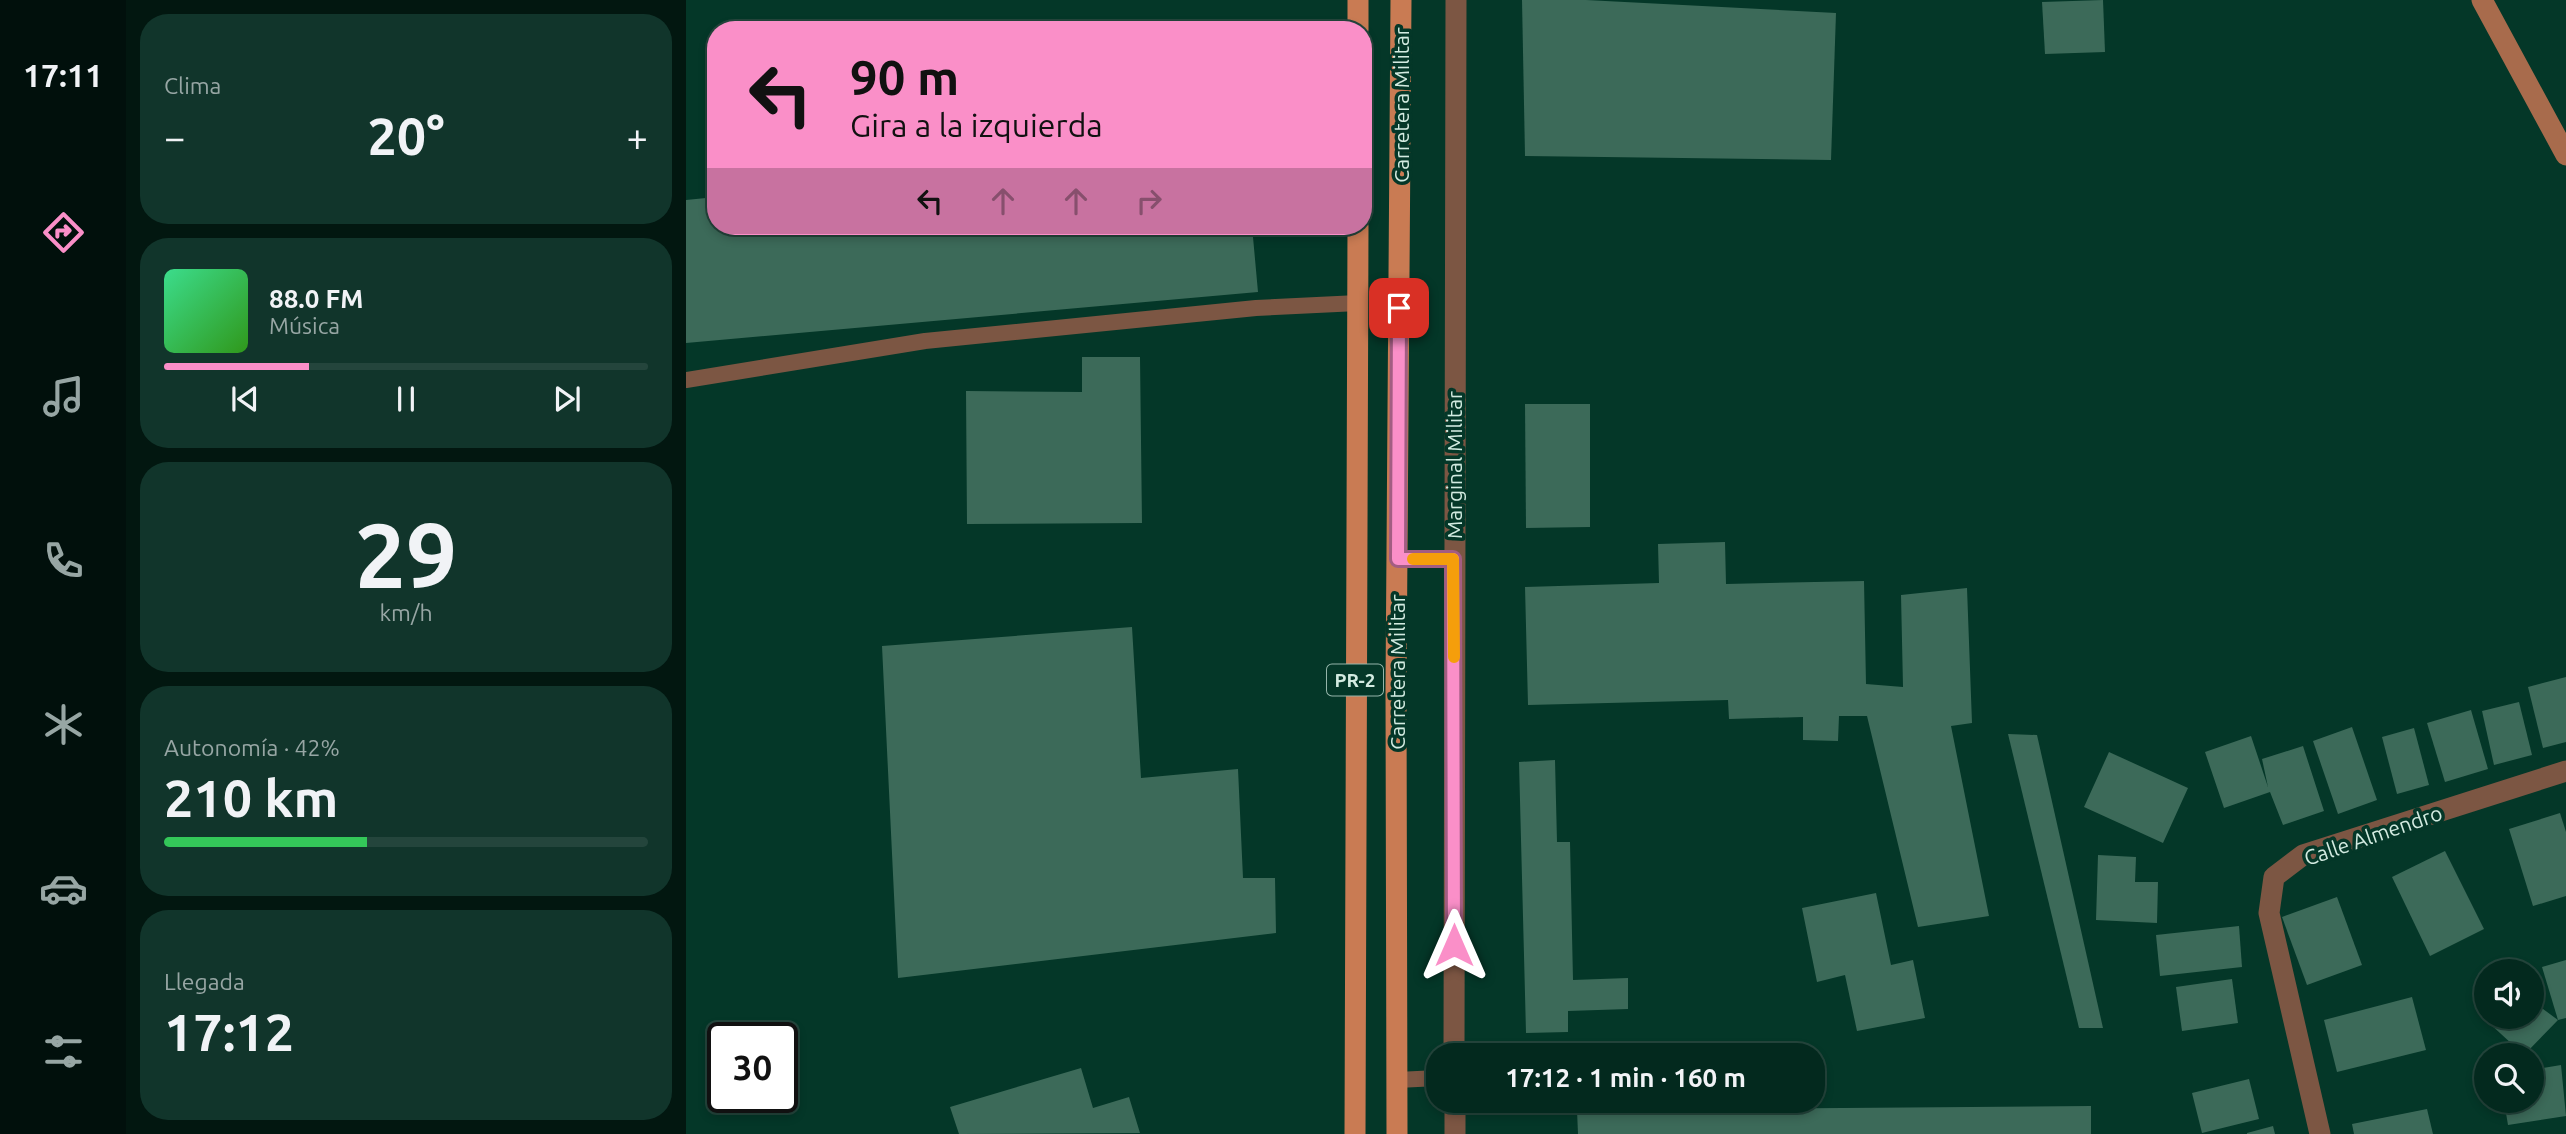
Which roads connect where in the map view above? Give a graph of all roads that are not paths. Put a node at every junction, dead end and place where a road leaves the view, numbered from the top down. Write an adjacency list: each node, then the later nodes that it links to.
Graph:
1 (1358, 0): 5 (main road, Carretera Militar)
2 (1401, 0): 10 (main road, Carretera Militar / PR-2)
3 (1456, 0): 11 (street, Marginal Militar)
4 (2482, 0): 6 (street)
5 (1358, 21)
6 (2566, 155)
7 (1358, 235): 8 (main road, Carretera Militar / PR-2)
8 (1358, 303): 9 (lane); 17 (main road, Carretera Militar / PR-2)
9 (686, 380)
10 (1398, 559): 11 (lane); 15 (main road, Carretera Militar / PR-2)
11 (1453, 559): 13 (street, Marginal Militar)
12 (2566, 771): 20 (street, Calle Almendro)
13 (1454, 1043)
14 (1426, 1079): 15 (lane)
15 (1397, 1080): 18 (main road, Carretera Militar / PR-2)
16 (1455, 1113): 19 (street)
17 (1355, 1134)
18 (1397, 1134)
19 (1455, 1134)
20 (2320, 1134)

